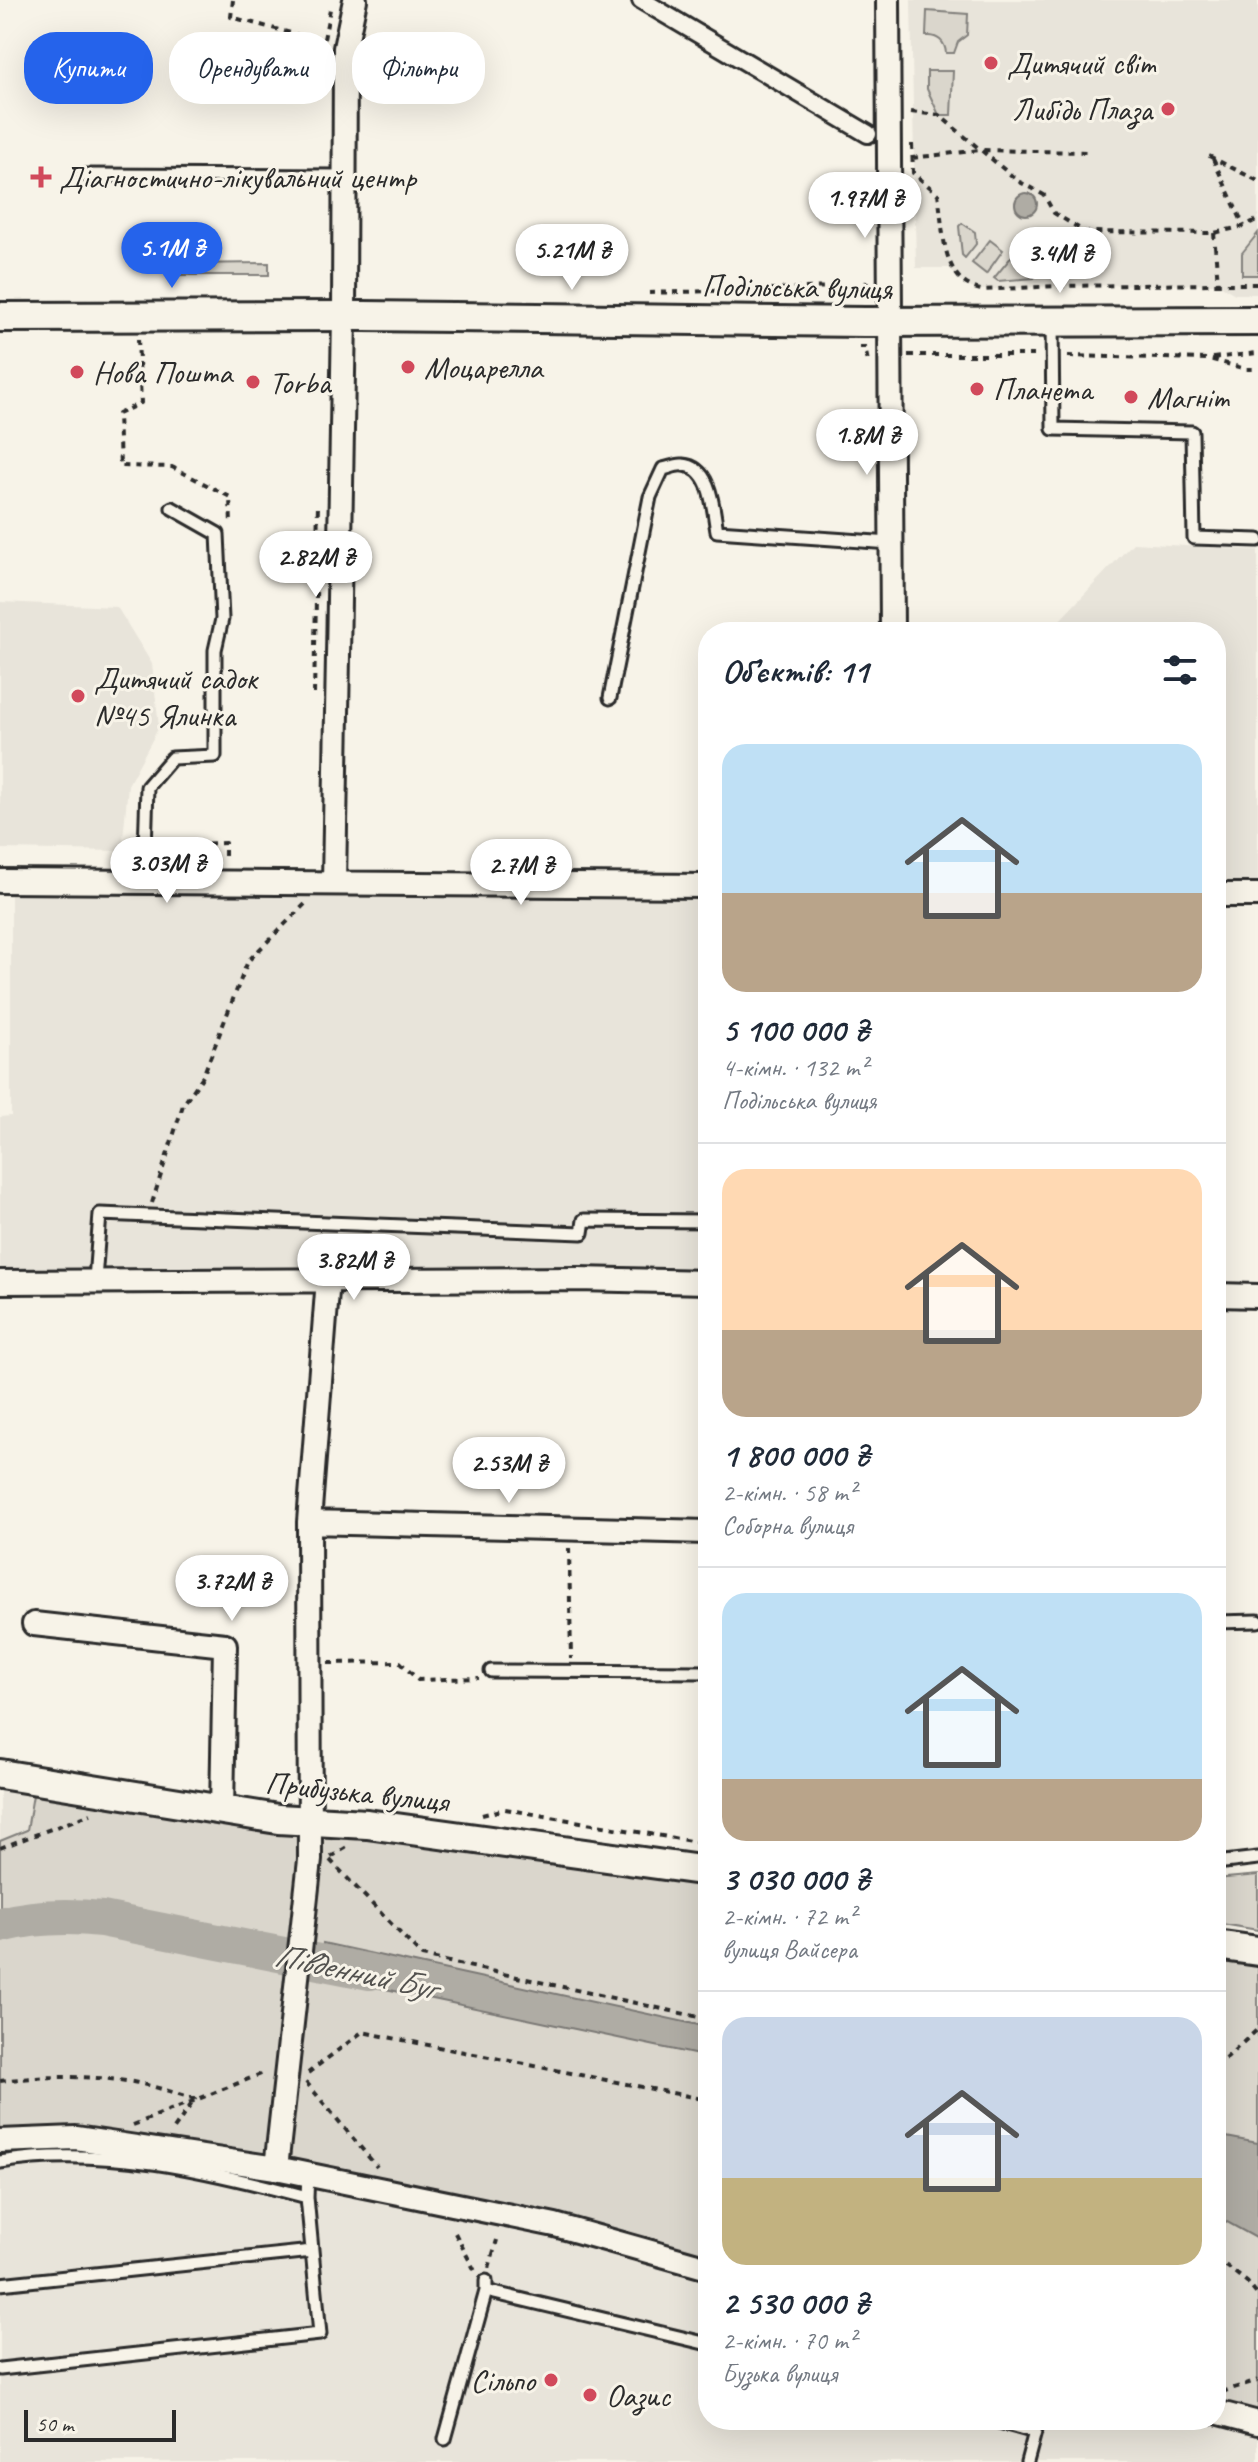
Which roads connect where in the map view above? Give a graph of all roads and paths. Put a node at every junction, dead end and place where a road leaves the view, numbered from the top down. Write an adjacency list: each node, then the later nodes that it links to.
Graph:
1 (233, 0): 5 (path)
2 (355, 0): 13 (street)
3 (641, 0): 8 (street)
4 (888, 0): 26 (street)
5 (287, 32)
6 (911, 122): 9 (path)
7 (912, 133): 11 (path)
8 (868, 134)
9 (980, 150): 10 (path); 11 (path); 17 (path)
10 (1087, 152)
11 (912, 158): 18 (path)
12 (83, 175): 13 (lane)
13 (344, 176): 22 (street)
14 (1258, 181): 16 (path)
15 (1258, 219): 16 (path)
16 (1245, 226): 17 (path)
17 (1214, 233): 18 (path)
18 (1218, 284): 19 (path)
19 (1258, 284)
20 (866, 286): 21 (path)
21 (643, 294)
22 (344, 316): 23 (street, Подільська вулиця); 26 (street, Подільська вулиця); 45 (street)
23 (0, 317)
24 (1249, 320): 25 (street, Подільська вулиця)
25 (1052, 321): 26 (street, Подільська вулиця); 31 (lane)
26 (889, 322): 38 (street)
27 (138, 339): 36 (path)
28 (849, 347): 29 (path)
29 (865, 347)
30 (1258, 353): 33 (path)
31 (1053, 355): 32 (path); 33 (path); 37 (lane)
32 (901, 359)
33 (1209, 359): 34 (path)
34 (1258, 369)
35 (172, 508): 44 (lane)
36 (231, 527)
37 (1258, 540)
38 (891, 543): 39 (street); 40 (lane)
39 (892, 622)
40 (610, 698)
41 (153, 845): 42 (path)
42 (225, 868)
43 (0, 881): 44 (street)
44 (144, 882): 45 (street)
45 (334, 883): 46 (street)
46 (698, 886)
47 (1226, 895): 48 (street)
48 (1258, 895)
49 (314, 896): 50 (path)
50 (148, 1216): 51 (lane); 53 (lane)
51 (698, 1221)
52 (328, 1279): 53 (street); 55 (street); 58 (street)
53 (95, 1280): 54 (street)
54 (0, 1282)
55 (698, 1282)
56 (1226, 1295): 57 (street)
57 (1258, 1296)
58 (309, 1522): 59 (street); 64 (street)
59 (569, 1529): 60 (street); 66 (path)
60 (698, 1532)
61 (1258, 1621): 62 (lane)
62 (1226, 1622)
63 (34, 1624): 69 (street)
64 (310, 1664): 65 (path); 71 (street)
65 (491, 1671): 66 (lane)
66 (571, 1671): 67 (lane)
67 (698, 1672)
68 (0, 1774): 69 (street, Прибузька вулиця)
69 (222, 1811): 71 (street, Прибузька вулиця)
70 (95, 1813): 73 (path)
71 (312, 1820): 78 (street, Прибузька вулиця); 92 (street)
72 (356, 1845): 75 (path)
73 (0, 1848)
74 (1258, 1858): 76 (lane)
75 (330, 1859): 77 (path); 81 (path)
76 (1226, 1862)
77 (325, 1865)
78 (698, 1870)
79 (1226, 1946): 80 (street)
80 (1258, 1951)
81 (698, 2017)
82 (1258, 2029): 83 (path)
83 (1226, 2058)
84 (272, 2070): 87 (path)
85 (0, 2081): 87 (path)
86 (698, 2098): 93 (path)
87 (195, 2099): 88 (path); 89 (path)
88 (125, 2128)
89 (169, 2135)
90 (0, 2141): 92 (street)
91 (0, 2162): 95 (lane)
92 (276, 2168): 94 (street)
93 (380, 2170)
94 (308, 2174): 95 (lane); 99 (street)
95 (307, 2197): 98 (lane)
96 (455, 2233): 102 (path)
97 (497, 2240): 102 (path)
98 (312, 2251): 101 (lane); 105 (lane)
99 (698, 2265)
100 (1226, 2266): 103 (path)
101 (0, 2284)
102 (486, 2286): 104 (lane); 112 (lane)
103 (1258, 2296)
104 (698, 2341)
105 (0, 2369)
106 (1258, 2380): 107 (path)
107 (1226, 2391)
108 (1226, 2415): 109 (street)
109 (1258, 2423)
110 (1028, 2430): 111 (lane)
111 (1035, 2432): 113 (lane)
112 (445, 2439)
113 (1027, 2462)

